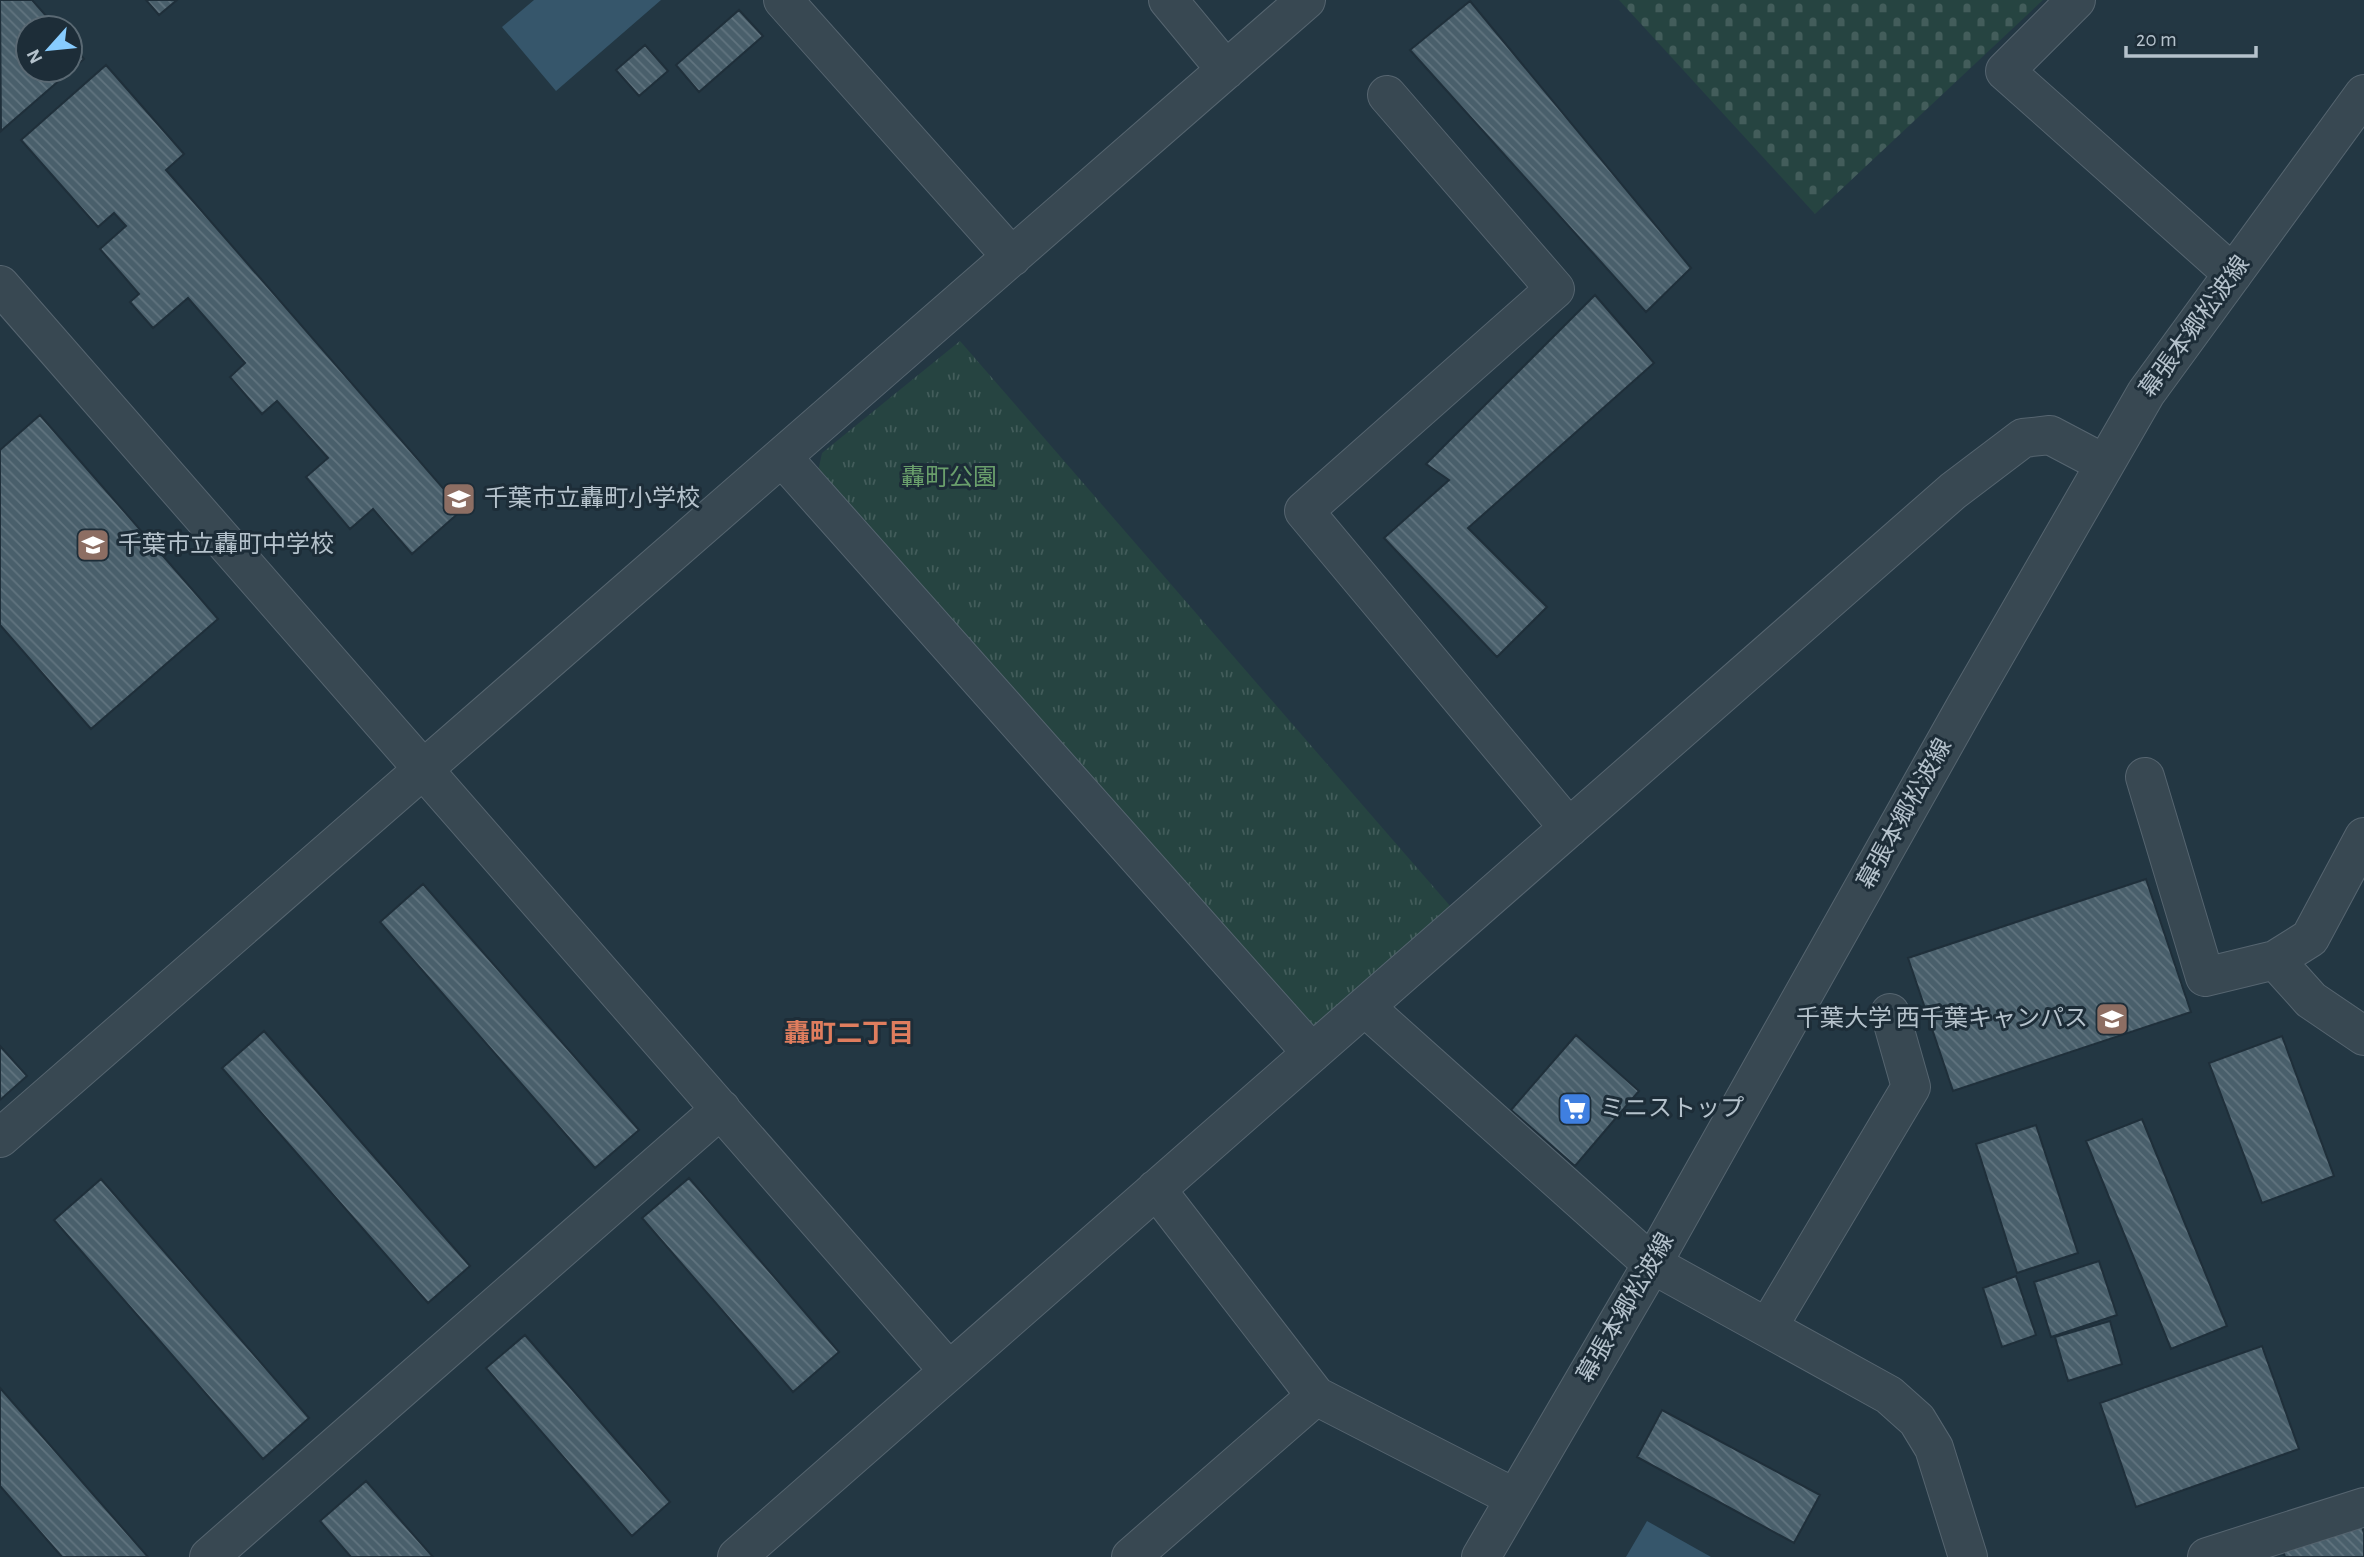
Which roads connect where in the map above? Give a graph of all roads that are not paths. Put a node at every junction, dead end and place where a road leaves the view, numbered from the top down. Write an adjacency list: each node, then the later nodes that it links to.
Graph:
1 (783, 0): 8 (street)
2 (1168, 0): 5 (street)
3 (1307, 0): 5 (street)
4 (2076, 0): 9 (street)
5 (1226, 70): 8 (street)
6 (2364, 94): 9 (street, 幕張本郷松波線)
7 (1387, 95): 15 (street)
8 (1012, 257): 11 (street)
9 (2233, 274): 12 (street, 幕張本郷松波線)
10 (0, 285): 13 (street)
11 (782, 457): 13 (street); 21 (street)
12 (2105, 464): 15 (street); 25 (street, 幕張本郷松波線)
13 (424, 769): 22 (street); 23 (street)
14 (2145, 777): 17 (street)
15 (1569, 828): 18 (street)
16 (2364, 837): 17 (street)
17 (2275, 960): 20 (street)
18 (1364, 1007): 21 (street); 25 (street)
19 (1890, 1013): 26 (street)
20 (2364, 1037)
21 (1312, 1053): 24 (street)
22 (721, 1109): 27 (street); 31 (street)
23 (0, 1138)
24 (1156, 1189): 27 (street); 28 (street)
25 (1652, 1264): 26 (street); 29 (street, 幕張本郷松波線)
26 (1768, 1327): 35 (street)
27 (950, 1371): 32 (street)
28 (1316, 1396): 29 (street); 33 (street)
29 (1515, 1498): 34 (street, 幕張本郷松波線)
30 (2364, 1507): 36 (street)
31 (209, 1557)
32 (737, 1557)
33 (1131, 1557)
34 (1481, 1557)
35 (1968, 1557)
36 (2207, 1557)

